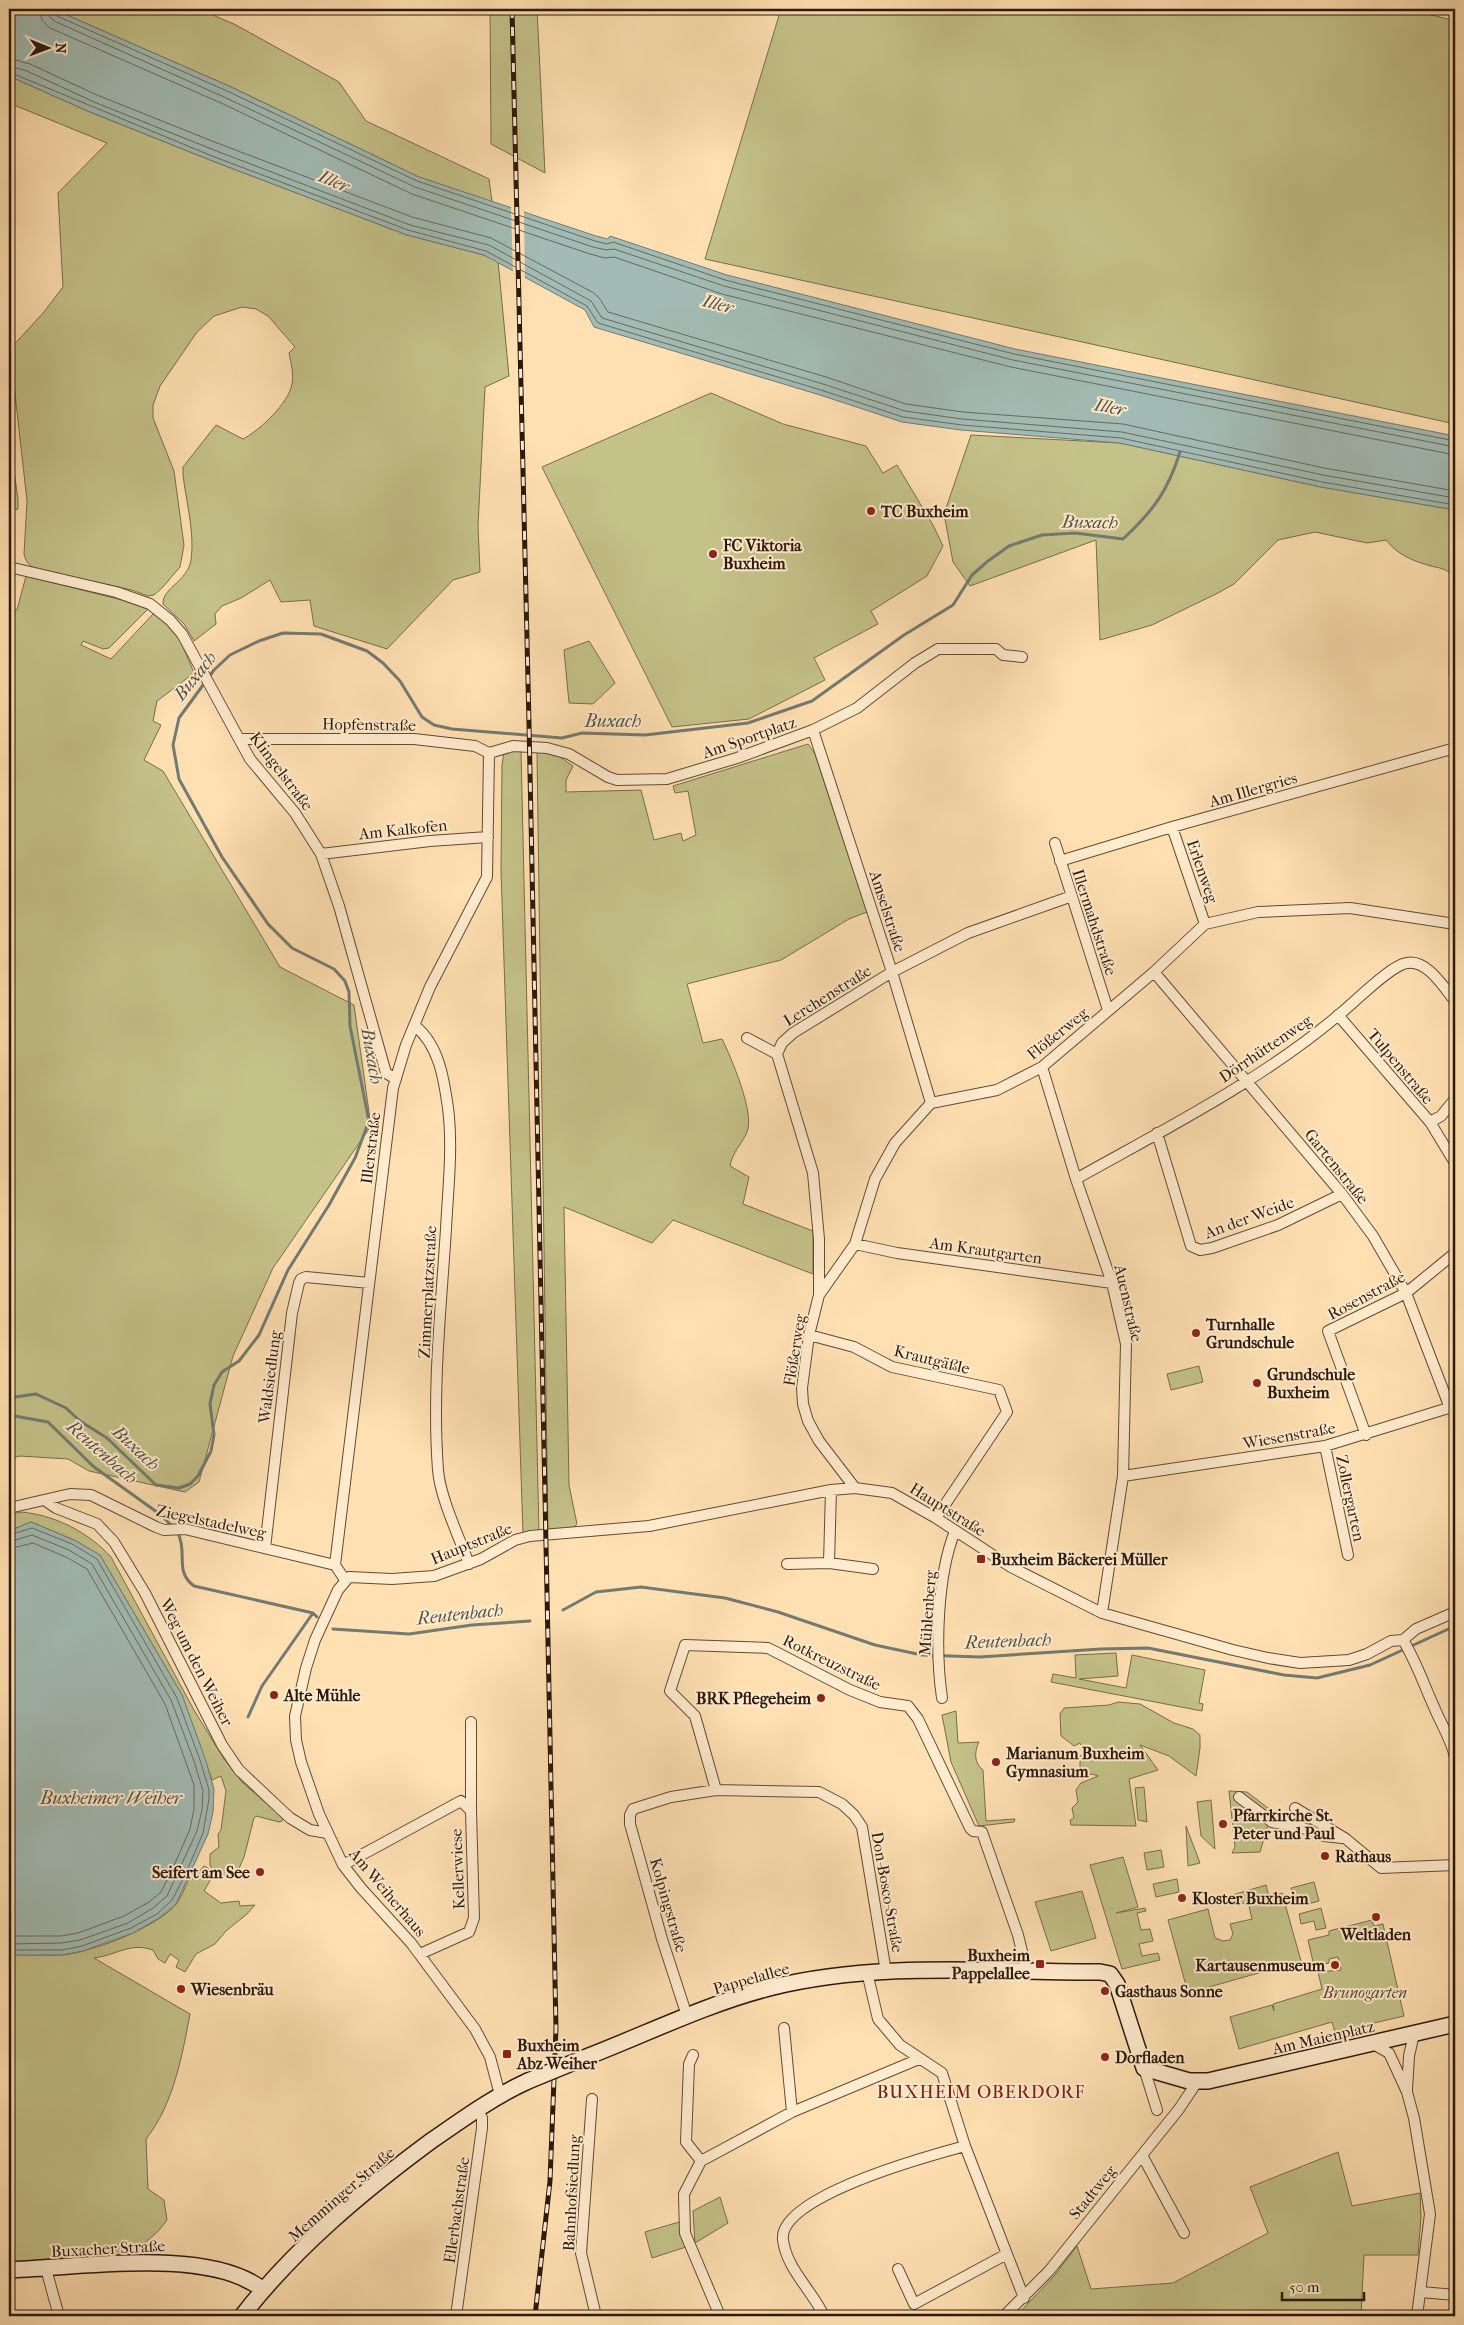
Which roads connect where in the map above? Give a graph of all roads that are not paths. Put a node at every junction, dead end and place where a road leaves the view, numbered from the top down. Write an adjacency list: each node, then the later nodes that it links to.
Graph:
1 (9, 567): 4 (street, Klingelstraße)
2 (1022, 657): 3 (street, Am Sportplatz)
3 (812, 730): 6 (street, Am Sportplatz); 15 (street, Amselstraße)
4 (239, 739): 6 (street, Hopfenstraße); 10 (street, Klingelstraße)
5 (1455, 748): 7 (street, Am Illergries)
6 (492, 752): 8 (street, Illerstraße)
7 (1172, 828): 11 (street, Am Illergries); 13 (street, Erlenweg)
8 (488, 837): 10 (street, Am Kalkofen); 20 (street, Illerstraße)
9 (1054, 843): 11 (street, Illermahdstraße)
10 (321, 854): 24 (street, Klingelstraße)
11 (1060, 862): 12 (street, Illermahdstraße)
12 (1072, 896): 15 (street, Lerchenstraße); 18 (street, Illermahdstraße)
13 (1205, 924): 14 (street); 16 (street, Flößerweg)
14 (1455, 924)
15 (892, 972): 22 (street, Lerchenstraße); 27 (street, Amselstraße)
16 (1154, 972): 18 (street, Flößerweg); 25 (street, Gartenstraße)
17 (1455, 1001): 19 (street, Dörrhüttenweg)
18 (1108, 1010): 23 (street, Flößerweg)
19 (1338, 1015): 25 (street, Dörrhüttenweg); 28 (street, Tulpenstraße)
20 (415, 1026): 24 (street, Illerstraße); 53 (street, Zimmerplatzstraße)
21 (747, 1038): 22 (street)
22 (777, 1054): 38 (street)
23 (1042, 1067): 27 (street, Flößerweg); 31 (street, Auenstraße)
24 (396, 1079): 35 (street, Illerstraße)
25 (1246, 1080): 29 (street, Dörrhüttenweg); 32 (street, Gartenstraße)
26 (1455, 1099): 28 (street)
27 (931, 1103): 33 (street, Flößerweg)
28 (1430, 1122): 30 (street, Tulpenstraße)
29 (1157, 1133): 31 (street, Dörrhüttenweg); 32 (street, An der Weide)
30 (1455, 1163)
31 (1076, 1179): 36 (street, Auenstraße)
32 (1342, 1194): 37 (street, Gartenstraße)
33 (855, 1244): 36 (street, Am Krautgarten); 38 (street, Flößerweg)
34 (1455, 1253): 37 (street, Rosenstraße)
35 (369, 1283): 50 (street, Waldsiedlung); 55 (street, Illerstraße)
36 (1112, 1283): 43 (street, Auenstraße)
37 (1406, 1293): 40 (street, Gartenstraße); 41 (street, Rosenstraße)
38 (819, 1295): 39 (street, Flößerweg)
39 (809, 1335): 44 (street, Flößerweg); 48 (street, Krautgäßle)
40 (1453, 1407): 41 (street, Wiesenstraße)
41 (1366, 1435): 42 (street, Wiesenstraße)
42 (1325, 1446): 43 (street, Wiesenstraße); 51 (street, Zollergarten)
43 (1123, 1476): 59 (street, Auenstraße)
44 (855, 1488): 45 (street, Hauptstraße); 48 (street, Hauptstraße)
45 (831, 1490): 52 (street); 53 (street, Hauptstraße)
46 (46, 1501): 47 (street, Ziegelstadelweg); 50 (street, Ziegelstadelweg); 70 (street, Weg um den Weiher)
47 (9, 1508)
48 (936, 1518): 49 (street, Hauptstraße)
49 (955, 1531): 59 (street, Hauptstraße); 61 (street, Mühlenberg)
50 (265, 1548): 55 (street, Ziegelstadelweg)
51 (1348, 1556)
52 (829, 1563): 54 (street); 56 (street)
53 (469, 1564): 57 (street, Hauptstraße)
54 (787, 1564)
55 (335, 1565): 57 (street)
56 (873, 1569)
57 (345, 1580): 70 (street, Am Weiherhaus)
58 (1455, 1612): 60 (street, Hauptstraße)
59 (1102, 1614): 60 (street, Hauptstraße)
60 (1403, 1640): 63 (street)
61 (942, 1698)
62 (471, 1722): 69 (street, Kellerwiese)
63 (1453, 1742): 64 (street)
64 (1455, 1757)
65 (716, 1790): 67 (street, Don-Bosco-Straße); 76 (street, Don-Bosco-Straße); 77 (street, Rotkreuzstraße)
66 (1239, 1797): 71 (street)
67 (639, 1805): 78 (street, Kolpingstraße)
68 (1295, 1808): 71 (street)
69 (471, 1811): 72 (street, Kellerwiese); 74 (street, Kellerwiese)
70 (327, 1833): 72 (street, Am Weiherhaus)
71 (1346, 1839): 73 (street)
72 (343, 1865): 74 (street, Am Weiherhaus)
73 (1455, 1865)
74 (420, 1954): 88 (street, Am Weiherhaus)
75 (867, 1972): 76 (street, Pappelallee); 78 (street, Pappelallee); 84 (street)
76 (886, 1972): 77 (street, Pappelallee)
77 (1027, 1972): 85 (street, Pappelallee)
78 (687, 2016): 88 (street, Pappelallee, bridge)
79 (1455, 2024): 81 (street, Am Maienplatz)
80 (784, 2028): 92 (street)
81 (1414, 2034): 82 (street, Am Maienplatz); 87 (street)
82 (1373, 2044): 86 (street, Am Maienplatz); 87 (street)
83 (693, 2055): 95 (street)
84 (919, 2059): 92 (street); 93 (street)
85 (1144, 2068): 86 (street); 91 (street)
86 (1197, 2082): 94 (street, Stadtweg)
87 (1407, 2092): 102 (street)
88 (500, 2095): 90 (street, Memminger Straße)
89 (592, 2099): 108 (street, Bahnhofsiedlung)
90 (476, 2109): 101 (street, Memminger Straße); 107 (street, Ellerbachstraße)
91 (1157, 2110)
92 (792, 2112): 95 (street)
93 (965, 2146): 97 (street); 110 (street)
94 (1142, 2155): 96 (street); 104 (street, Stadtweg)
95 (701, 2161): 109 (street)
96 (1184, 2232)
97 (1005, 2254): 99 (street); 104 (street)
98 (46, 2269): 100 (street, Buxacher Straße); 101 (street, Buxacher Straße); 105 (street)
99 (898, 2269)
100 (9, 2270)
101 (263, 2290): 106 (street, Memminger Straße)
102 (1421, 2292): 103 (street); 112 (street)
103 (1455, 2295)
104 (1024, 2298): 111 (street, Stadtweg)
105 (59, 2316)
106 (242, 2316)
107 (456, 2316)
108 (596, 2316)
109 (720, 2316)
110 (824, 2316)
111 (1004, 2316)
112 (1417, 2316)

